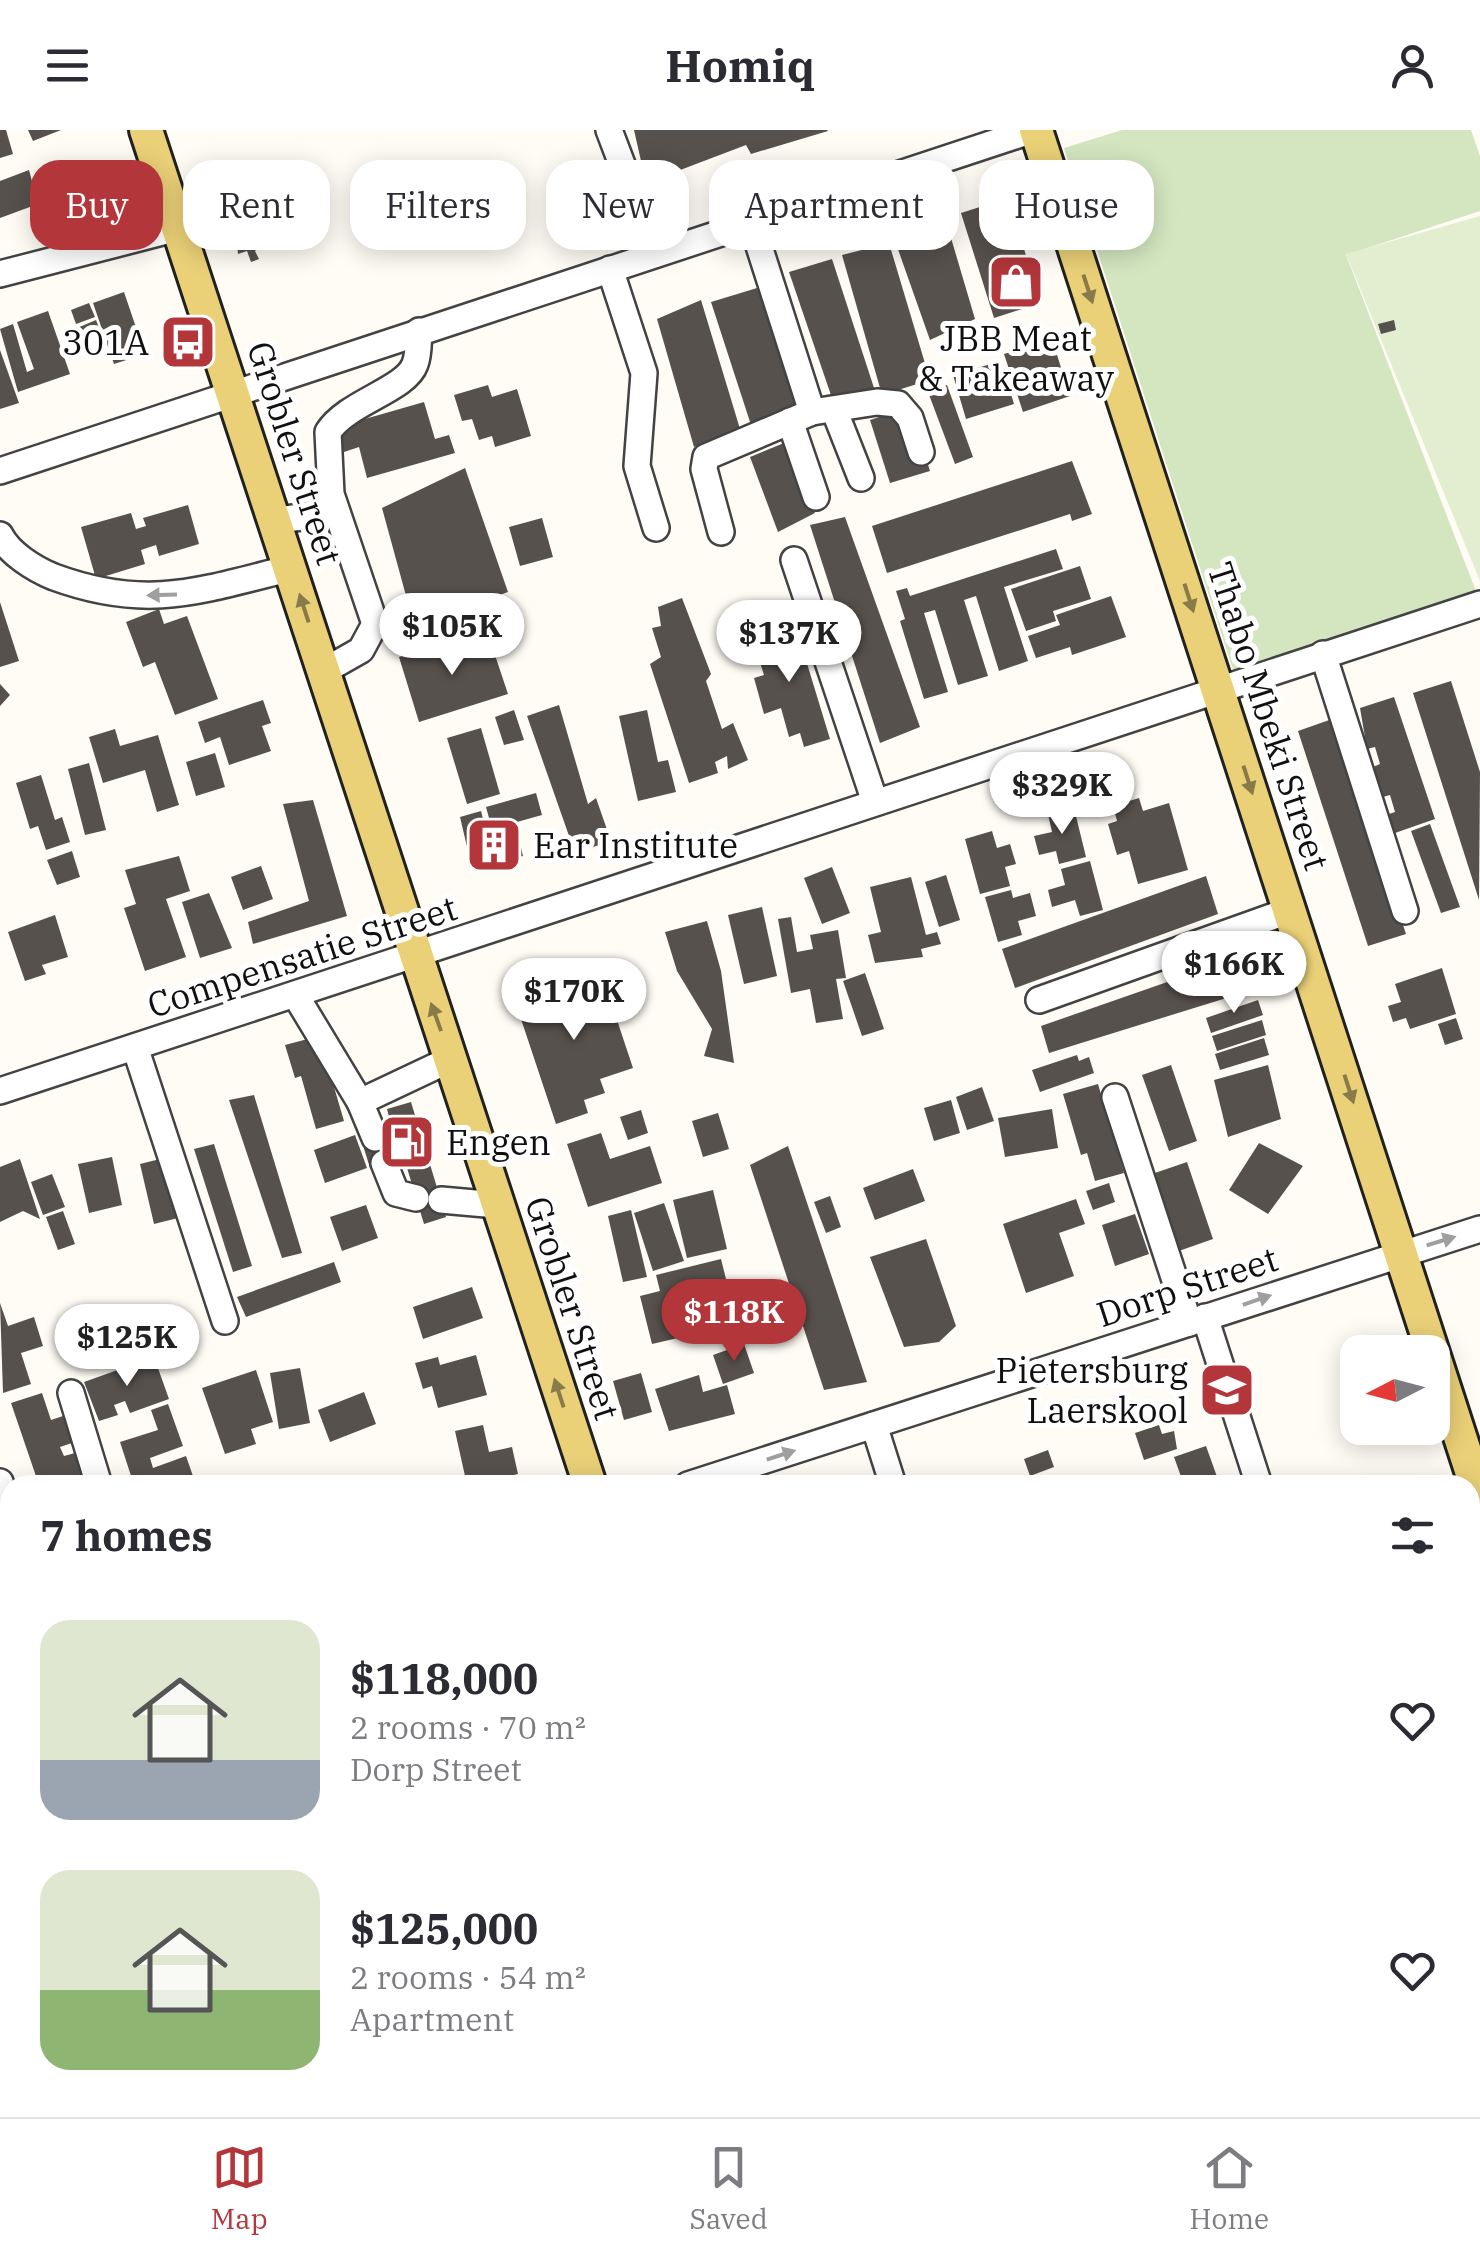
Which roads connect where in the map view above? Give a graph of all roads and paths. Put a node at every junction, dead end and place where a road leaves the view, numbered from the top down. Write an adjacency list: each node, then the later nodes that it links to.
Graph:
1 (146, 130): 5 (main road, Grobler Street)
2 (609, 130): 8 (street)
3 (1034, 130): 4 (street); 28 (main road, Thabo Mbeki Street, one-way to 28)
4 (941, 160)
5 (178, 228): 10 (street); 12 (main road, Grobler Street)
6 (709, 236): 8 (street)
7 (760, 250): 13 (street)
8 (656, 254): 9 (street)
9 (610, 269): 11 (street); 20 (street)
10 (0, 274)
11 (420, 331): 12 (street); 18 (street)
12 (233, 394): 15 (street); 19 (main road, Grobler Street)
13 (812, 415): 14 (street); 16 (street); 17 (street); 21 (street)
14 (921, 452)
15 (0, 470)
16 (861, 478)
17 (816, 497)
18 (337, 513): 19 (street); 27 (street)
19 (276, 520): 24 (main road, Grobler Street)
20 (656, 528)
21 (722, 532)
22 (0, 535): 24 (street, one-way to 22)
23 (794, 560): 29 (street)
24 (291, 568): 27 (main road, Grobler Street, one-way to 24)
25 (1480, 604): 26 (street, Compensatie Street)
26 (1323, 654): 28 (street, Compensatie Street); 31 (street)
27 (324, 671): 32 (main road, Grobler Street)
28 (1218, 688): 29 (street, Compensatie Street); 30 (main road, Thabo Mbeki Street, one-way to 30)
29 (875, 802): 32 (street, Compensatie Street)
30 (1290, 910): 34 (street); 44 (main road, Thabo Mbeki Street, one-way to 44)
31 (1405, 910)
32 (414, 958): 33 (street, Compensatie Street); 36 (main road, Grobler Street, one-way to 32)
33 (296, 996): 35 (street, Compensatie Street); 39 (street)
34 (1039, 1000)
35 (135, 1048): 37 (street, Compensatie Street); 46 (street)
36 (450, 1059): 39 (street); 42 (main road, Grobler Street)
37 (0, 1090)
38 (1115, 1097): 45 (street)
39 (360, 1102): 40 (street)
40 (375, 1138)
41 (384, 1164): 42 (street)
42 (497, 1205): 50 (main road, Grobler Street, one-way to 42)
43 (1480, 1229): 44 (street, Dorp Street, one-way to 43)
44 (1402, 1252): 45 (street, Dorp Street, one-way to 44); 54 (main road, Thabo Mbeki Street)
45 (1197, 1320): 48 (street, Dorp Street); 53 (street)
46 (226, 1321)
47 (72, 1393): 49 (street)
48 (874, 1425): 51 (street, Dorp Street, one-way to 48); 52 (street)
49 (96, 1475)
50 (587, 1475)
51 (719, 1475)
52 (890, 1475)
53 (1255, 1475)
54 (1473, 1475)

